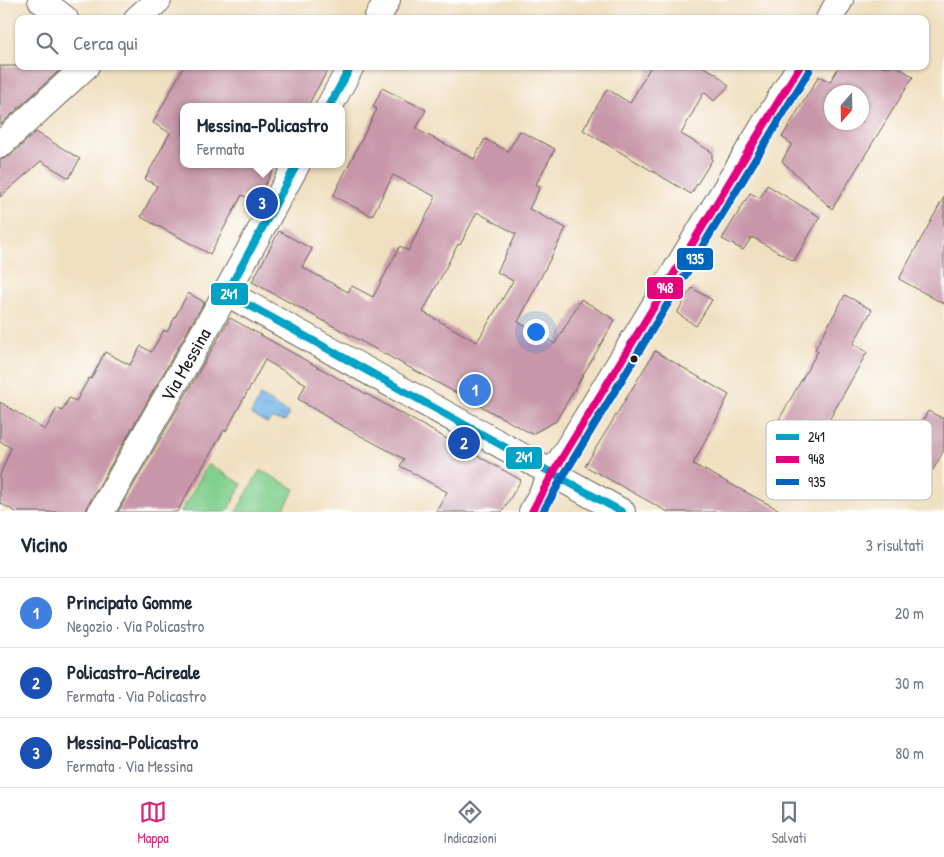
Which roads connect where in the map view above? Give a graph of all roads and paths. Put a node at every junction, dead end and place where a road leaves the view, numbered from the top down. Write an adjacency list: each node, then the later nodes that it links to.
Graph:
1 (41, 0): 5 (street)
2 (158, 0): 6 (street)
3 (387, 0): 7 (street)
4 (840, 0): 8 (street)
5 (60, 15)
6 (141, 15)
7 (379, 15)
8 (831, 15)
9 (82, 70): 13 (street)
10 (349, 70): 12 (street)
11 (798, 70): 16 (street)
12 (330, 103)
13 (0, 145)
14 (295, 168): 15 (street, Via Messina)
15 (227, 292): 16 (street); 17 (street, Via Messina)
16 (553, 473): 18 (street); 19 (street)
17 (101, 512)
18 (532, 512)
19 (622, 512)

